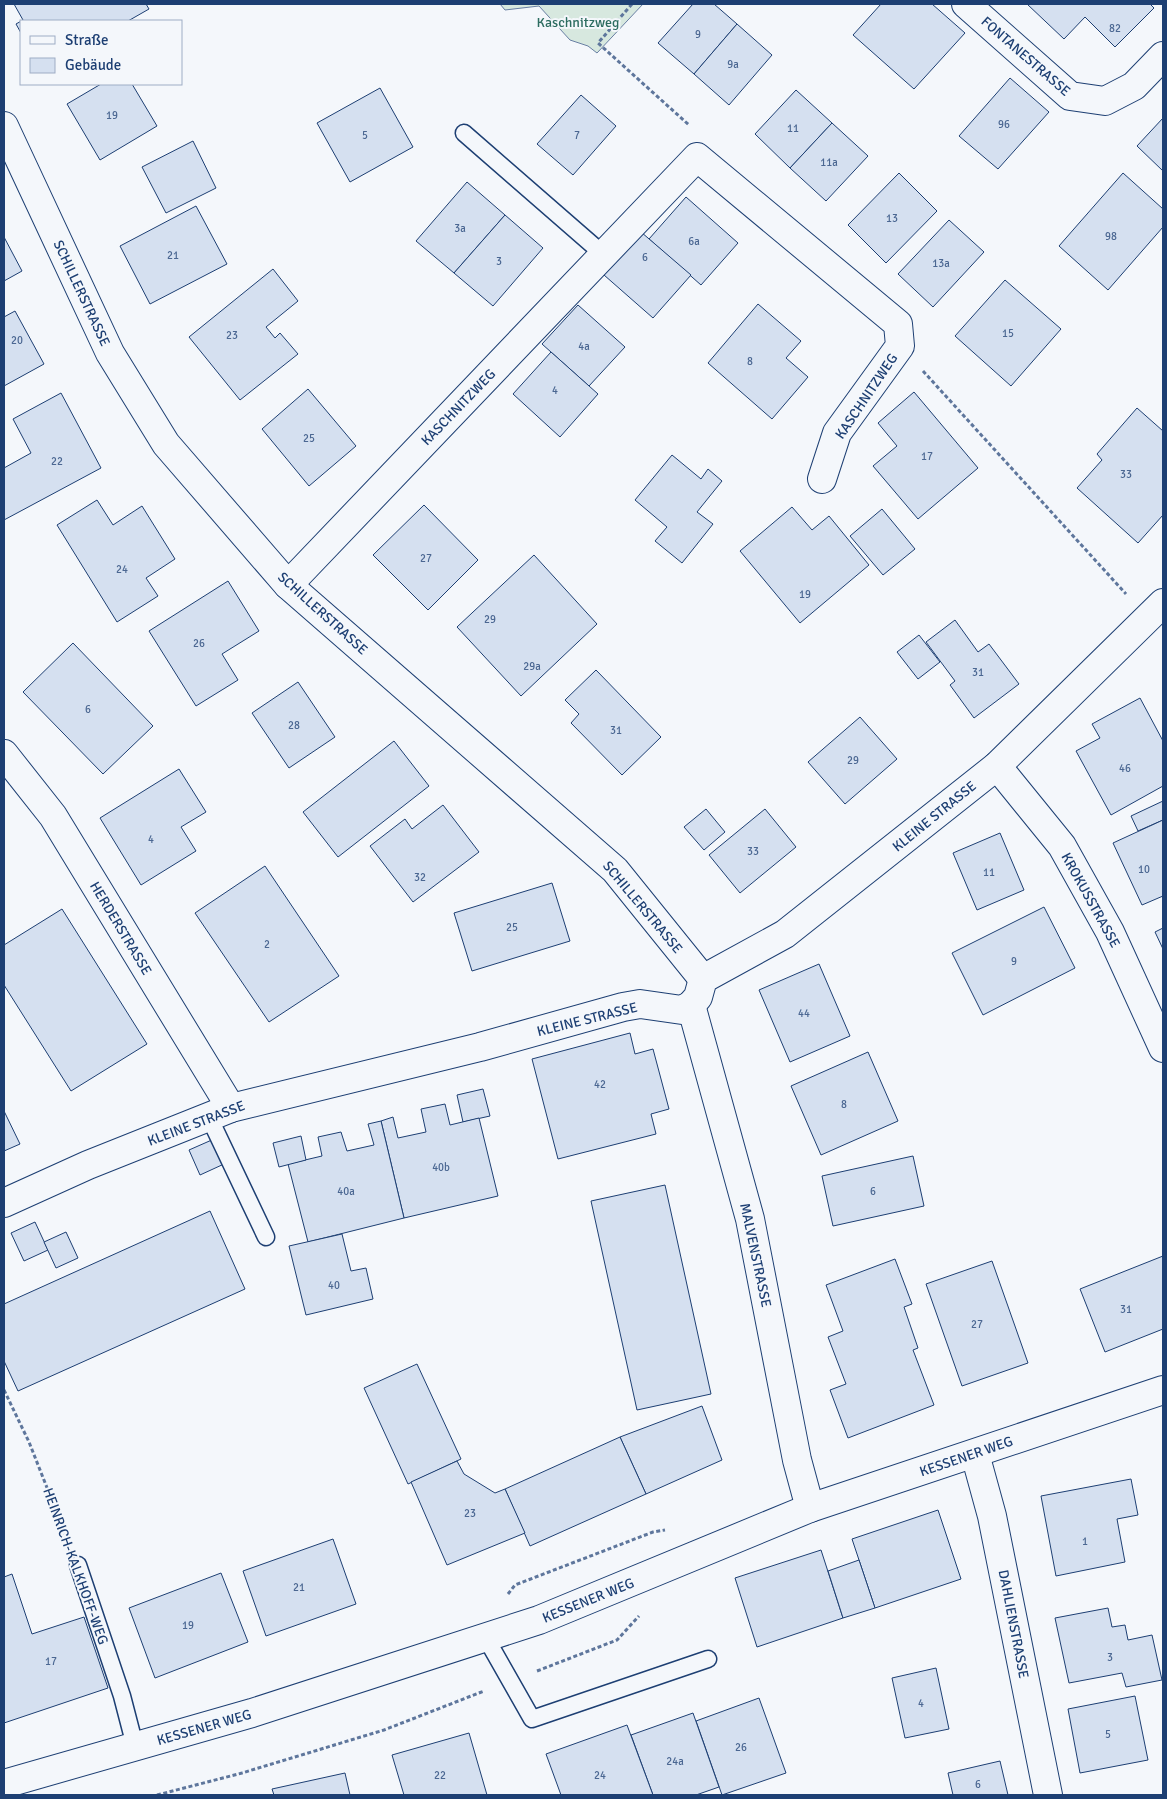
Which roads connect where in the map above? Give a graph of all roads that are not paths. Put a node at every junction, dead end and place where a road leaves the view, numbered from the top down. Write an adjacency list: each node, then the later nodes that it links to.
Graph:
1 (966, 4): 2 (street, FONTANESTRASSE)
2 (1163, 56)
3 (464, 133): 5 (lane)
4 (6, 136): 7 (street, SCHILLERSTRASSE)
5 (604, 255): 6 (street, KASCHNITZWEG); 7 (street, KASCHNITZWEG)
6 (822, 479)
7 (288, 585): 11 (street, SCHILLERSTRASSE)
8 (1156, 611): 10 (street, KLEINE STRASSE)
9 (4, 754): 14 (street, HERDERSTRASSE)
10 (997, 766): 11 (street, KLEINE STRASSE); 13 (street, KROKUSSTRASSE)
11 (703, 980): 12 (street)
12 (691, 1005): 14 (street, KLEINE STRASSE); 19 (street, MALVENSTRASSE)
13 (1163, 1048)
14 (220, 1112): 15 (street, KLEINE STRASSE); 16 (lane)
15 (4, 1203)
16 (266, 1237)
17 (1163, 1390): 18 (street, KESSENER WEG)
18 (975, 1454): 19 (street, KESSENER WEG); 25 (street, DAHLIENSTRASSE)
19 (810, 1508): 21 (street, KESSENER WEG)
20 (78, 1565): 23 (lane, HEINRICH-KALKHOFF-WEG)
21 (486, 1638): 22 (lane); 23 (street, KESSENER WEG)
22 (708, 1659)
23 (136, 1746): 24 (street, KESSENER WEG)
24 (4, 1784)
25 (1048, 1795)

